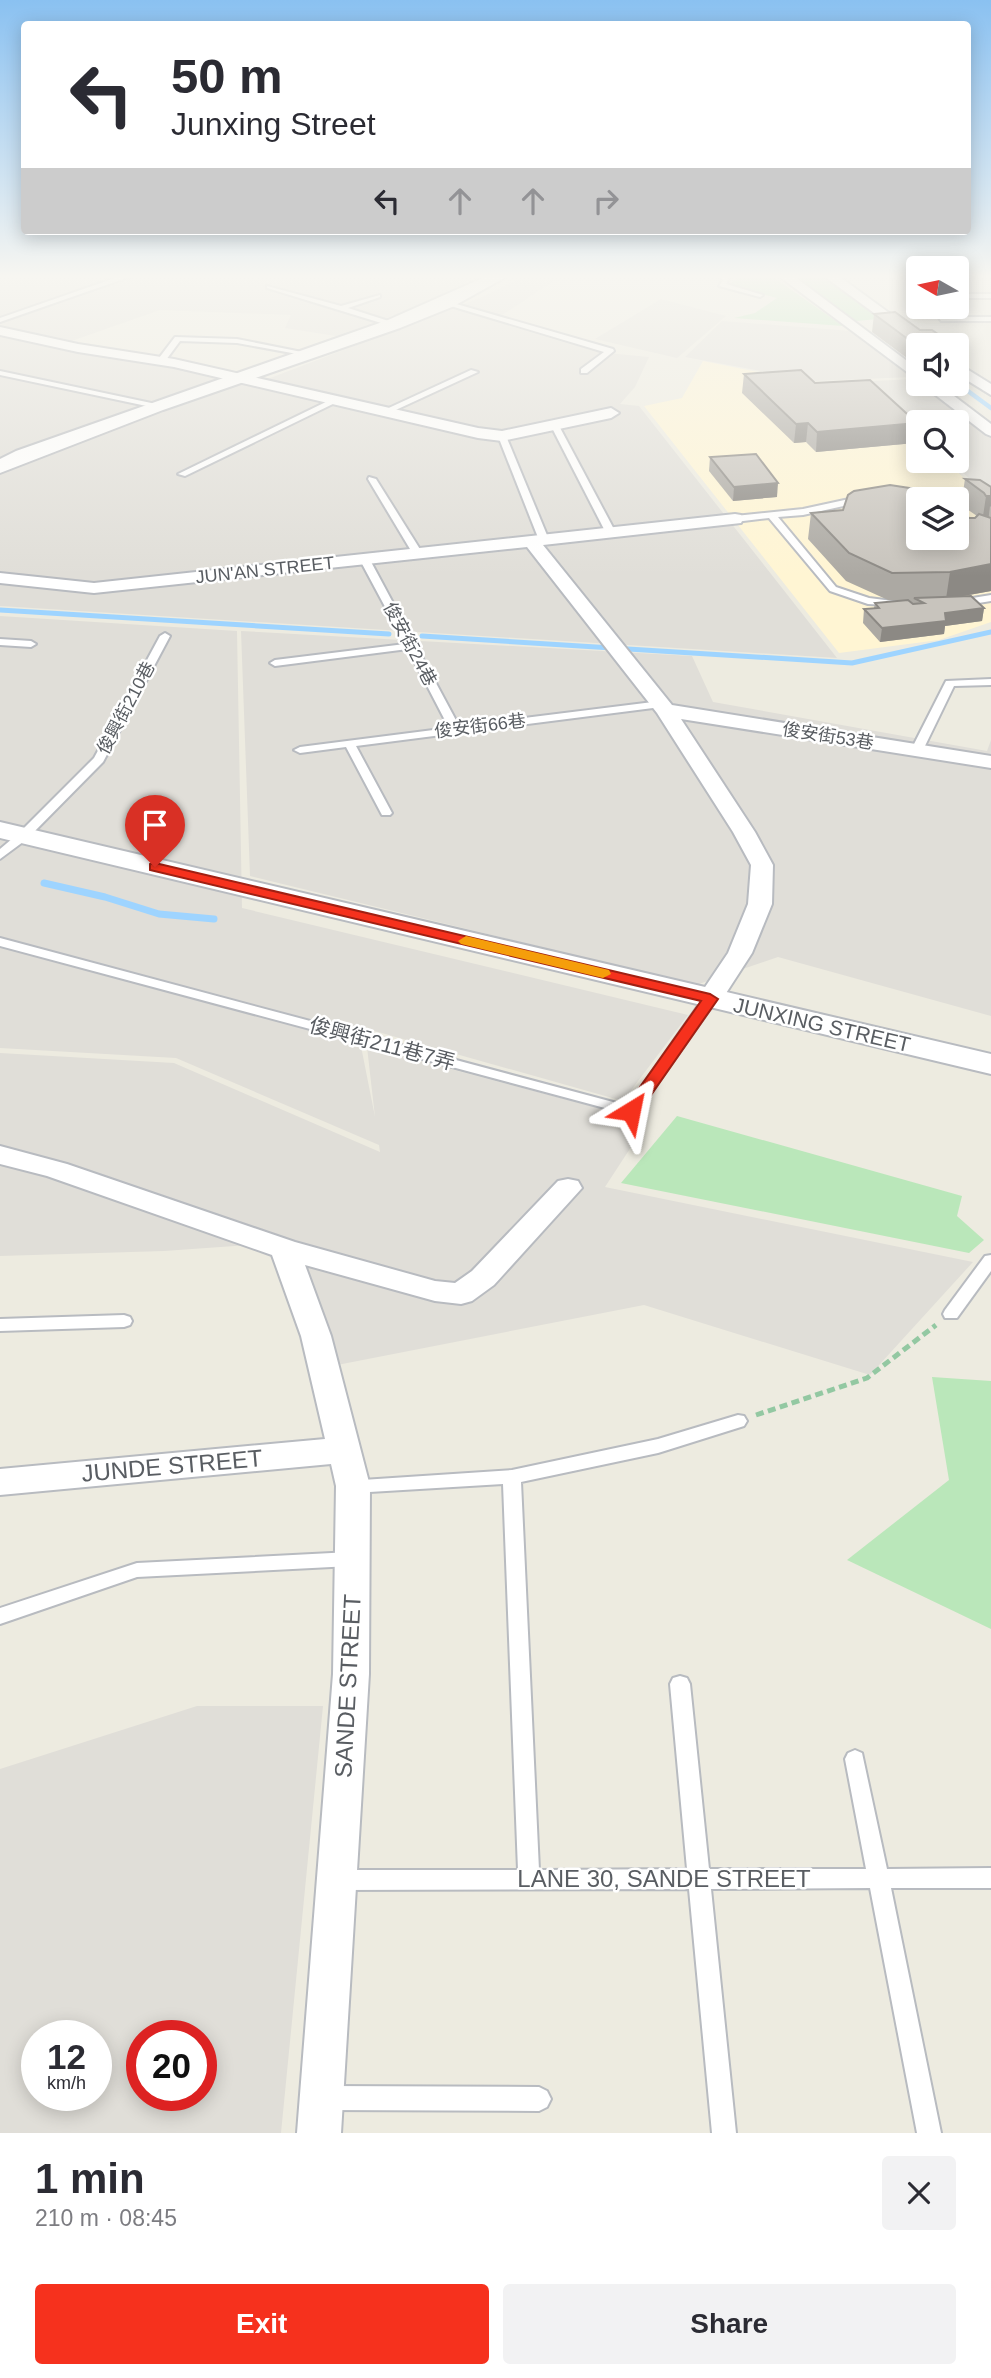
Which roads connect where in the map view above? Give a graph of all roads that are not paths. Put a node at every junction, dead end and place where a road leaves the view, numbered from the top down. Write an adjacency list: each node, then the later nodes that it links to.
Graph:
1 (17, 377): 10 (lane)
2 (227, 377): 6 (street)
3 (245, 377): 6 (street)
4 (464, 377): 11 (lane)
5 (971, 377): 7 (street)
6 (238, 379): 9 (street); 10 (street)
7 (991, 391)
8 (944, 396): 14 (street)
9 (335, 401): 11 (street); 17 (lane)
10 (156, 406): 16 (street)
11 (384, 412): 15 (street)
12 (611, 413): 13 (street)
13 (554, 424): 15 (street); 24 (lane)
14 (991, 431)
15 (502, 436): 25 (lane)
16 (0, 467)
17 (182, 474)
18 (372, 479): 26 (lane)
19 (870, 498): 22 (lane)
20 (969, 503): 21 (lane)
21 (991, 511)
22 (771, 515): 23 (lane); 30 (lane)
23 (735, 519): 24 (street, JUN'AN STREET)
24 (611, 533): 25 (street, JUN'AN STREET)
25 (538, 541): 26 (street, JUN'AN STREET); 38 (street)
26 (418, 554): 27 (street, JUN'AN STREET)
27 (365, 559): 28 (street, JUN'AN STREET); 35 (lane, 俊安街24巷)
28 (0, 578)
29 (991, 598): 31 (lane)
30 (909, 605)
31 (945, 605)
32 (164, 636): 45 (lane, 俊興街210巷)
33 (0, 642): 34 (lane)
34 (31, 644)
35 (411, 646): 36 (lane); 39 (lane, 俊安街24巷)
36 (275, 663)
37 (991, 681): 42 (lane)
38 (663, 707): 39 (lane, 俊安街66巷); 42 (street, 俊安街53巷); 47 (street)
39 (455, 729): 40 (lane, 俊安街66巷)
40 (349, 743): 41 (lane, 俊安街66巷); 44 (lane)
41 (300, 750)
42 (917, 750): 43 (street, 俊安街53巷)
43 (991, 762)
44 (386, 813)
45 (8, 840): 47 (street, JUNXING STREET)
46 (0, 942): 47 (lane, 俊興街211巷7弄)
47 (710, 999): 48 (street, JUNXING STREET)
48 (991, 1064)
49 (0, 1155): 51 (street)
50 (568, 1188): 51 (street)
51 (285, 1249): 57 (street, SANDE STREET)
52 (991, 1260): 53 (lane)
53 (951, 1314)
54 (124, 1321): 55 (lane)
55 (0, 1325)
56 (738, 1421): 58 (lane)
57 (349, 1468): 58 (lane); 59 (street, JUNDE STREET); 60 (street, SANDE STREET)
58 (512, 1477): 66 (lane)
59 (0, 1482)
60 (353, 1559): 61 (lane); 68 (street, SANDE STREET)
61 (0, 1616)
62 (680, 1684): 67 (lane)
63 (855, 1759): 64 (lane)
64 (880, 1878): 65 (lane, LANE 30, SANDE STREET); 67 (lane, LANE 30, SANDE STREET); 72 (lane)
65 (991, 1878)
66 (529, 1879): 67 (lane, LANE 30, SANDE STREET); 68 (lane, LANE 30, SANDE STREET)
67 (698, 1879): 71 (lane)
68 (336, 1880): 70 (street, SANDE STREET)
69 (539, 2099): 70 (lane)
70 (320, 2115)
71 (724, 2133)
72 (929, 2133)

